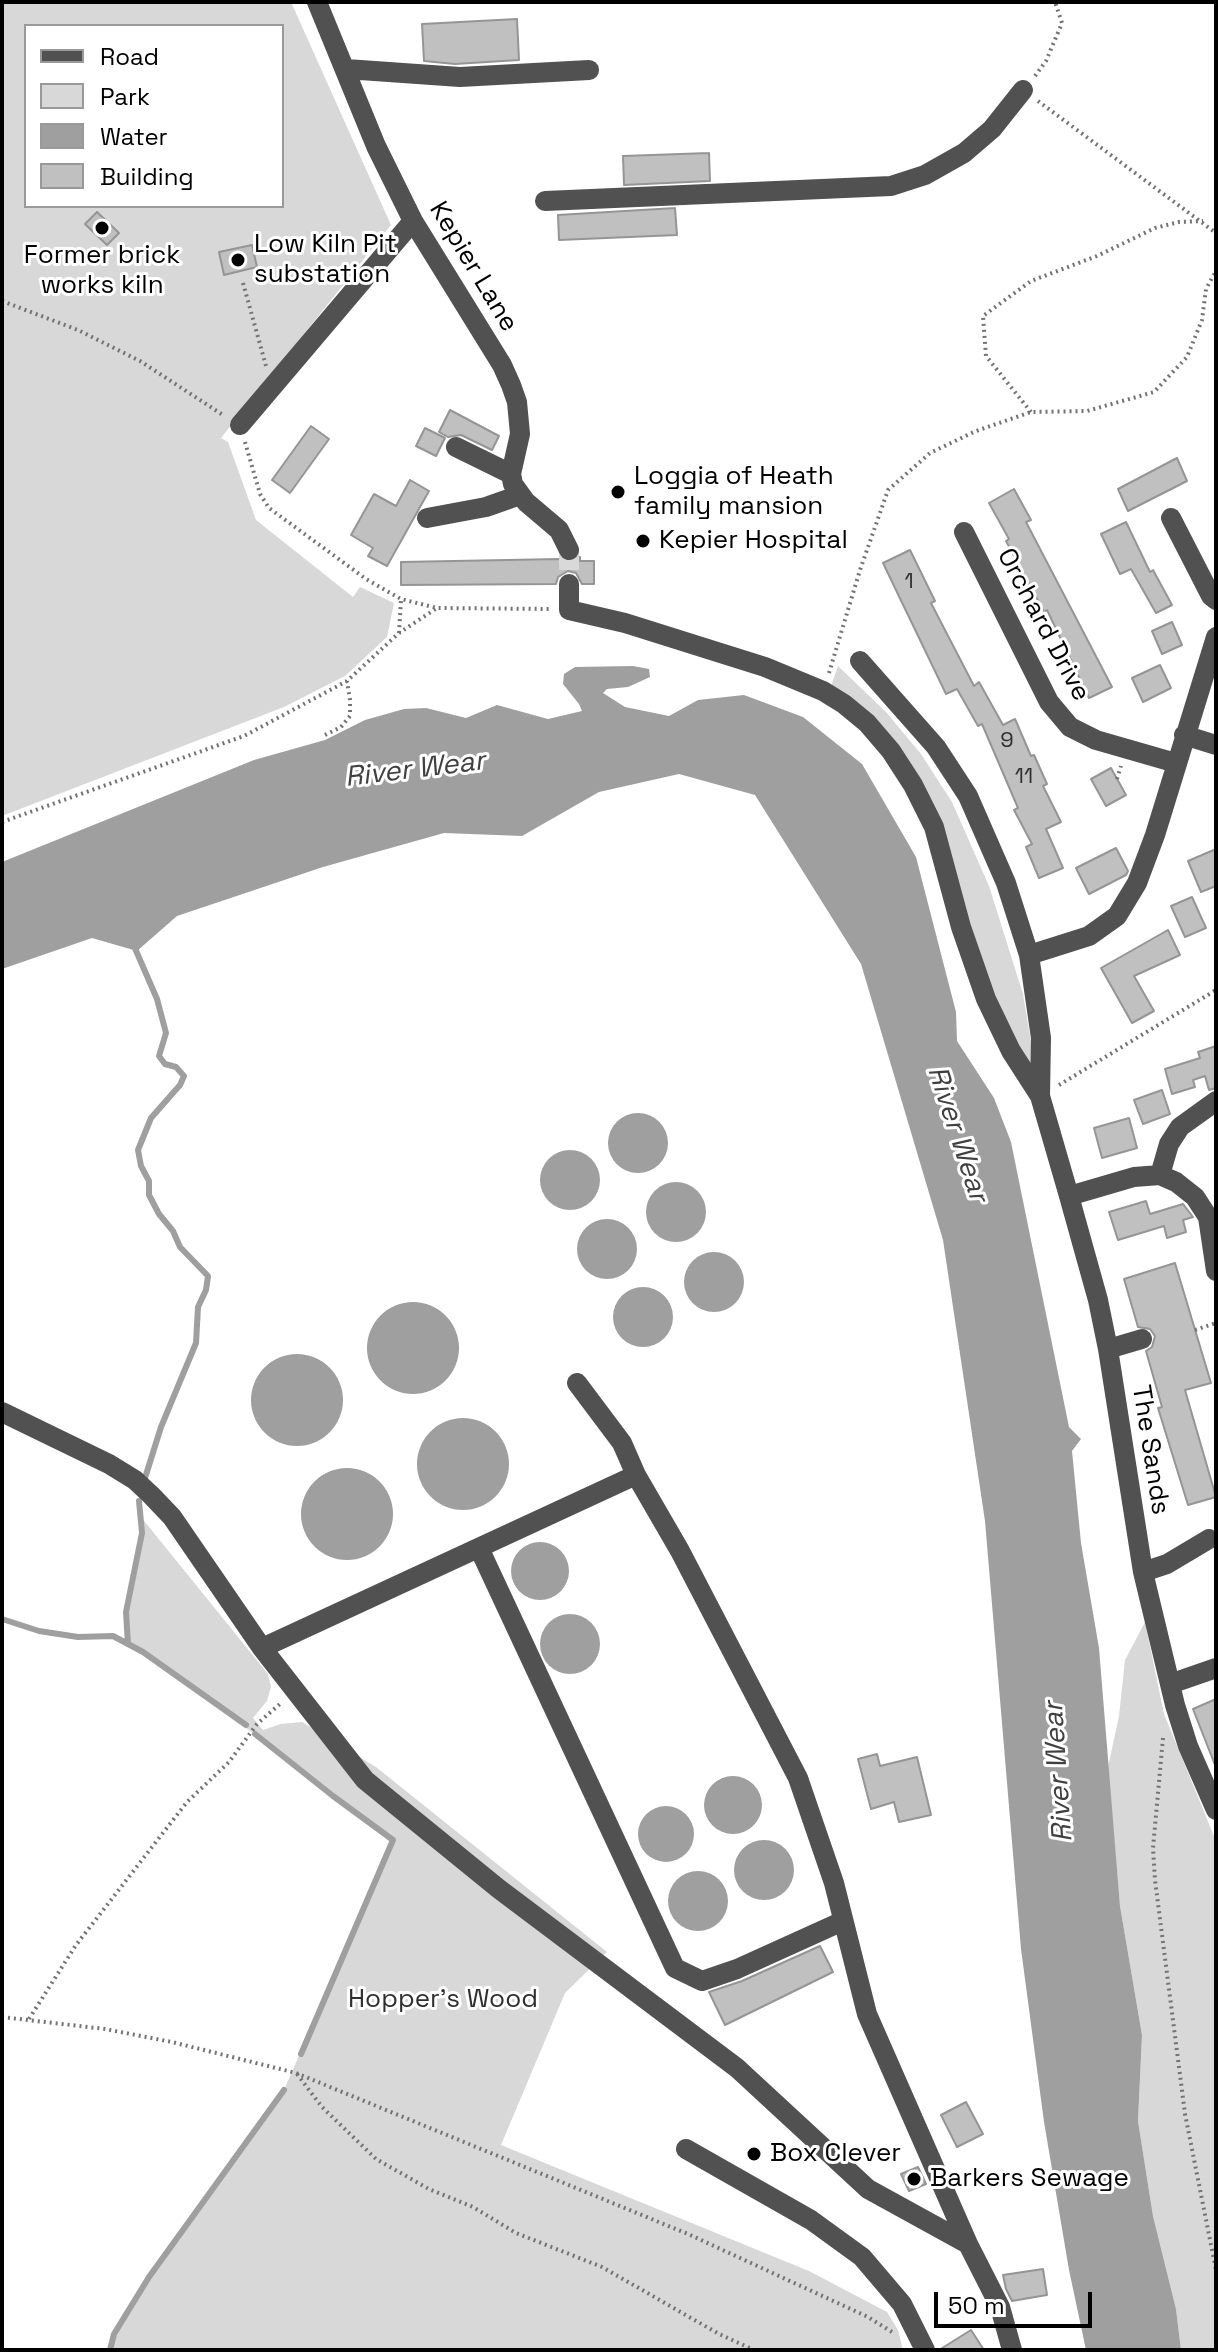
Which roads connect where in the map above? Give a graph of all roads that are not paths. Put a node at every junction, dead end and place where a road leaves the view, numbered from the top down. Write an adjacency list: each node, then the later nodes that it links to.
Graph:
1 (317, 2): 2 (street, Kepier Lane)
2 (346, 69): 3 (street); 6 (street, Kepier Lane)
3 (589, 70)
4 (1023, 90): 5 (street)
5 (545, 201)
6 (413, 221): 7 (street); 9 (street, Kepier Lane)
7 (240, 425)
8 (456, 447): 9 (street)
9 (511, 474): 10 (street)
10 (520, 495): 11 (street); 14 (street)
11 (427, 518)
12 (1171, 518): 16 (street)
13 (964, 532): 21 (street, Orchard Drive)
14 (569, 550)
15 (569, 584): 23 (street)
16 (1216, 600)
17 (1216, 637): 19 (street)
18 (860, 661): 22 (street)
19 (1184, 735): 20 (street); 21 (street)
20 (1216, 745)
21 (1176, 763): 22 (street)
22 (1029, 955): 23 (street)
23 (1040, 1096): 26 (street, The Sands)
24 (1216, 1101): 25 (street)
25 (1160, 1175): 26 (street); 27 (street)
26 (1069, 1196): 29 (street, The Sands)
27 (1216, 1271)
28 (1142, 1339): 29 (street)
29 (1108, 1349): 35 (street, The Sands)
30 (577, 1383): 32 (street)
31 (2, 1412): 36 (street)
32 (636, 1475): 34 (street); 40 (street)
33 (1209, 1539): 35 (street)
34 (479, 1548): 36 (street); 40 (street)
35 (1143, 1572): 38 (street, The Sands)
36 (262, 1648): 42 (street)
37 (1216, 1668): 38 (street)
38 (1170, 1684): 39 (street, The Sands)
39 (1216, 1810)
40 (843, 1921): 42 (street)
41 (686, 2149): 43 (street)
42 (968, 2244): 44 (street)
43 (925, 2350)
44 (1012, 2350)

